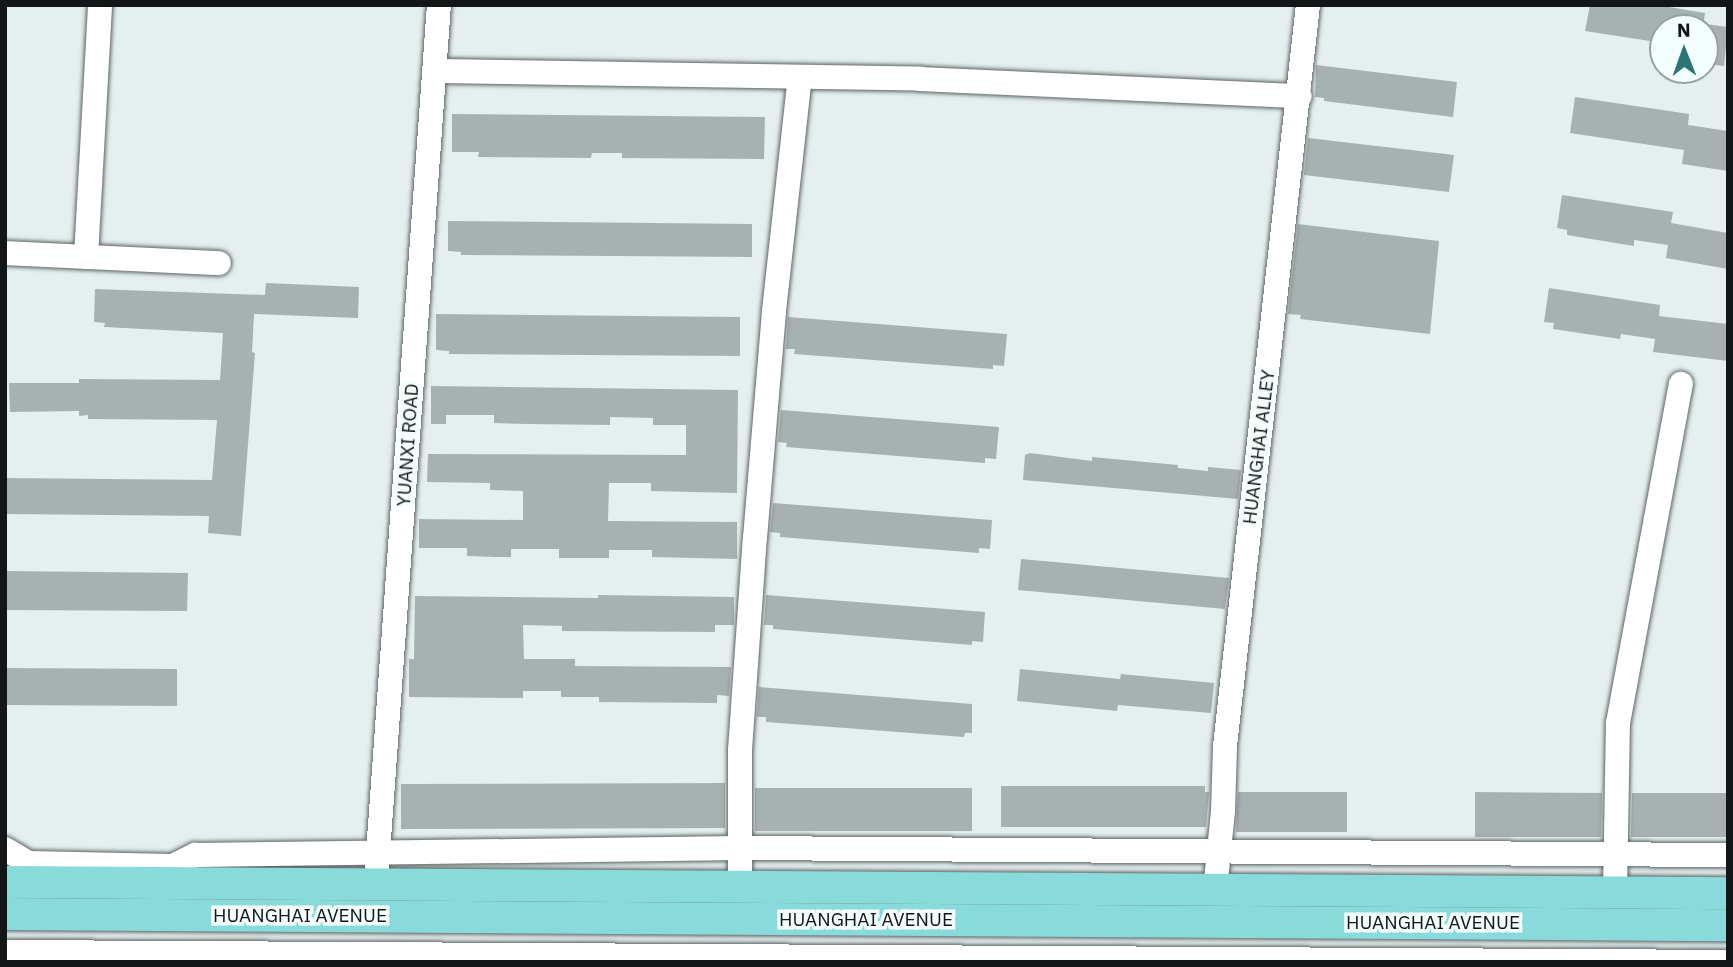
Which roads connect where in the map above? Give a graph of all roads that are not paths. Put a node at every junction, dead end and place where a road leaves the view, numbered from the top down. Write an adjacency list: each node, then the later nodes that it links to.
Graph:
1 (100, 5): 8 (street)
2 (439, 5): 4 (street, YUANXI ROAD)
3 (1308, 5): 6 (street, HUANGHAI ALLEY)
4 (436, 71): 5 (street); 14 (street, YUANXI ROAD)
5 (800, 77): 6 (street); 11 (street)
6 (1300, 96): 13 (street, HUANGHAI ALLEY)
7 (5, 253): 8 (street)
8 (86, 257): 9 (street)
9 (219, 262)
10 (1681, 384): 15 (street)
11 (741, 848): 13 (street); 14 (street); 19 (street)
12 (5, 849): 14 (street)
13 (1219, 851): 15 (street); 20 (street, HUANGHAI ALLEY)
14 (378, 852): 18 (street, YUANXI ROAD)
15 (1615, 854): 16 (street); 21 (street)
16 (1728, 855)
17 (5, 882): 18 (main road, HUANGHAI AVENUE)
18 (376, 884): 19 (main road, HUANGHAI AVENUE)
19 (740, 887): 20 (main road, HUANGHAI AVENUE)
20 (1215, 890): 21 (main road, HUANGHAI AVENUE)
21 (1615, 892): 22 (main road, HUANGHAI AVENUE)
22 (1728, 893)
23 (5, 914): 24 (main road, HUANGHAI AVENUE)
24 (81, 915): 25 (main road, HUANGHAI AVENUE); 28 (street)
25 (368, 917): 26 (main road, HUANGHAI AVENUE); 29 (street)
26 (1728, 925)
27 (5, 952): 28 (street)
28 (79, 957): 29 (street)
29 (365, 958): 30 (street)
30 (1728, 962)

